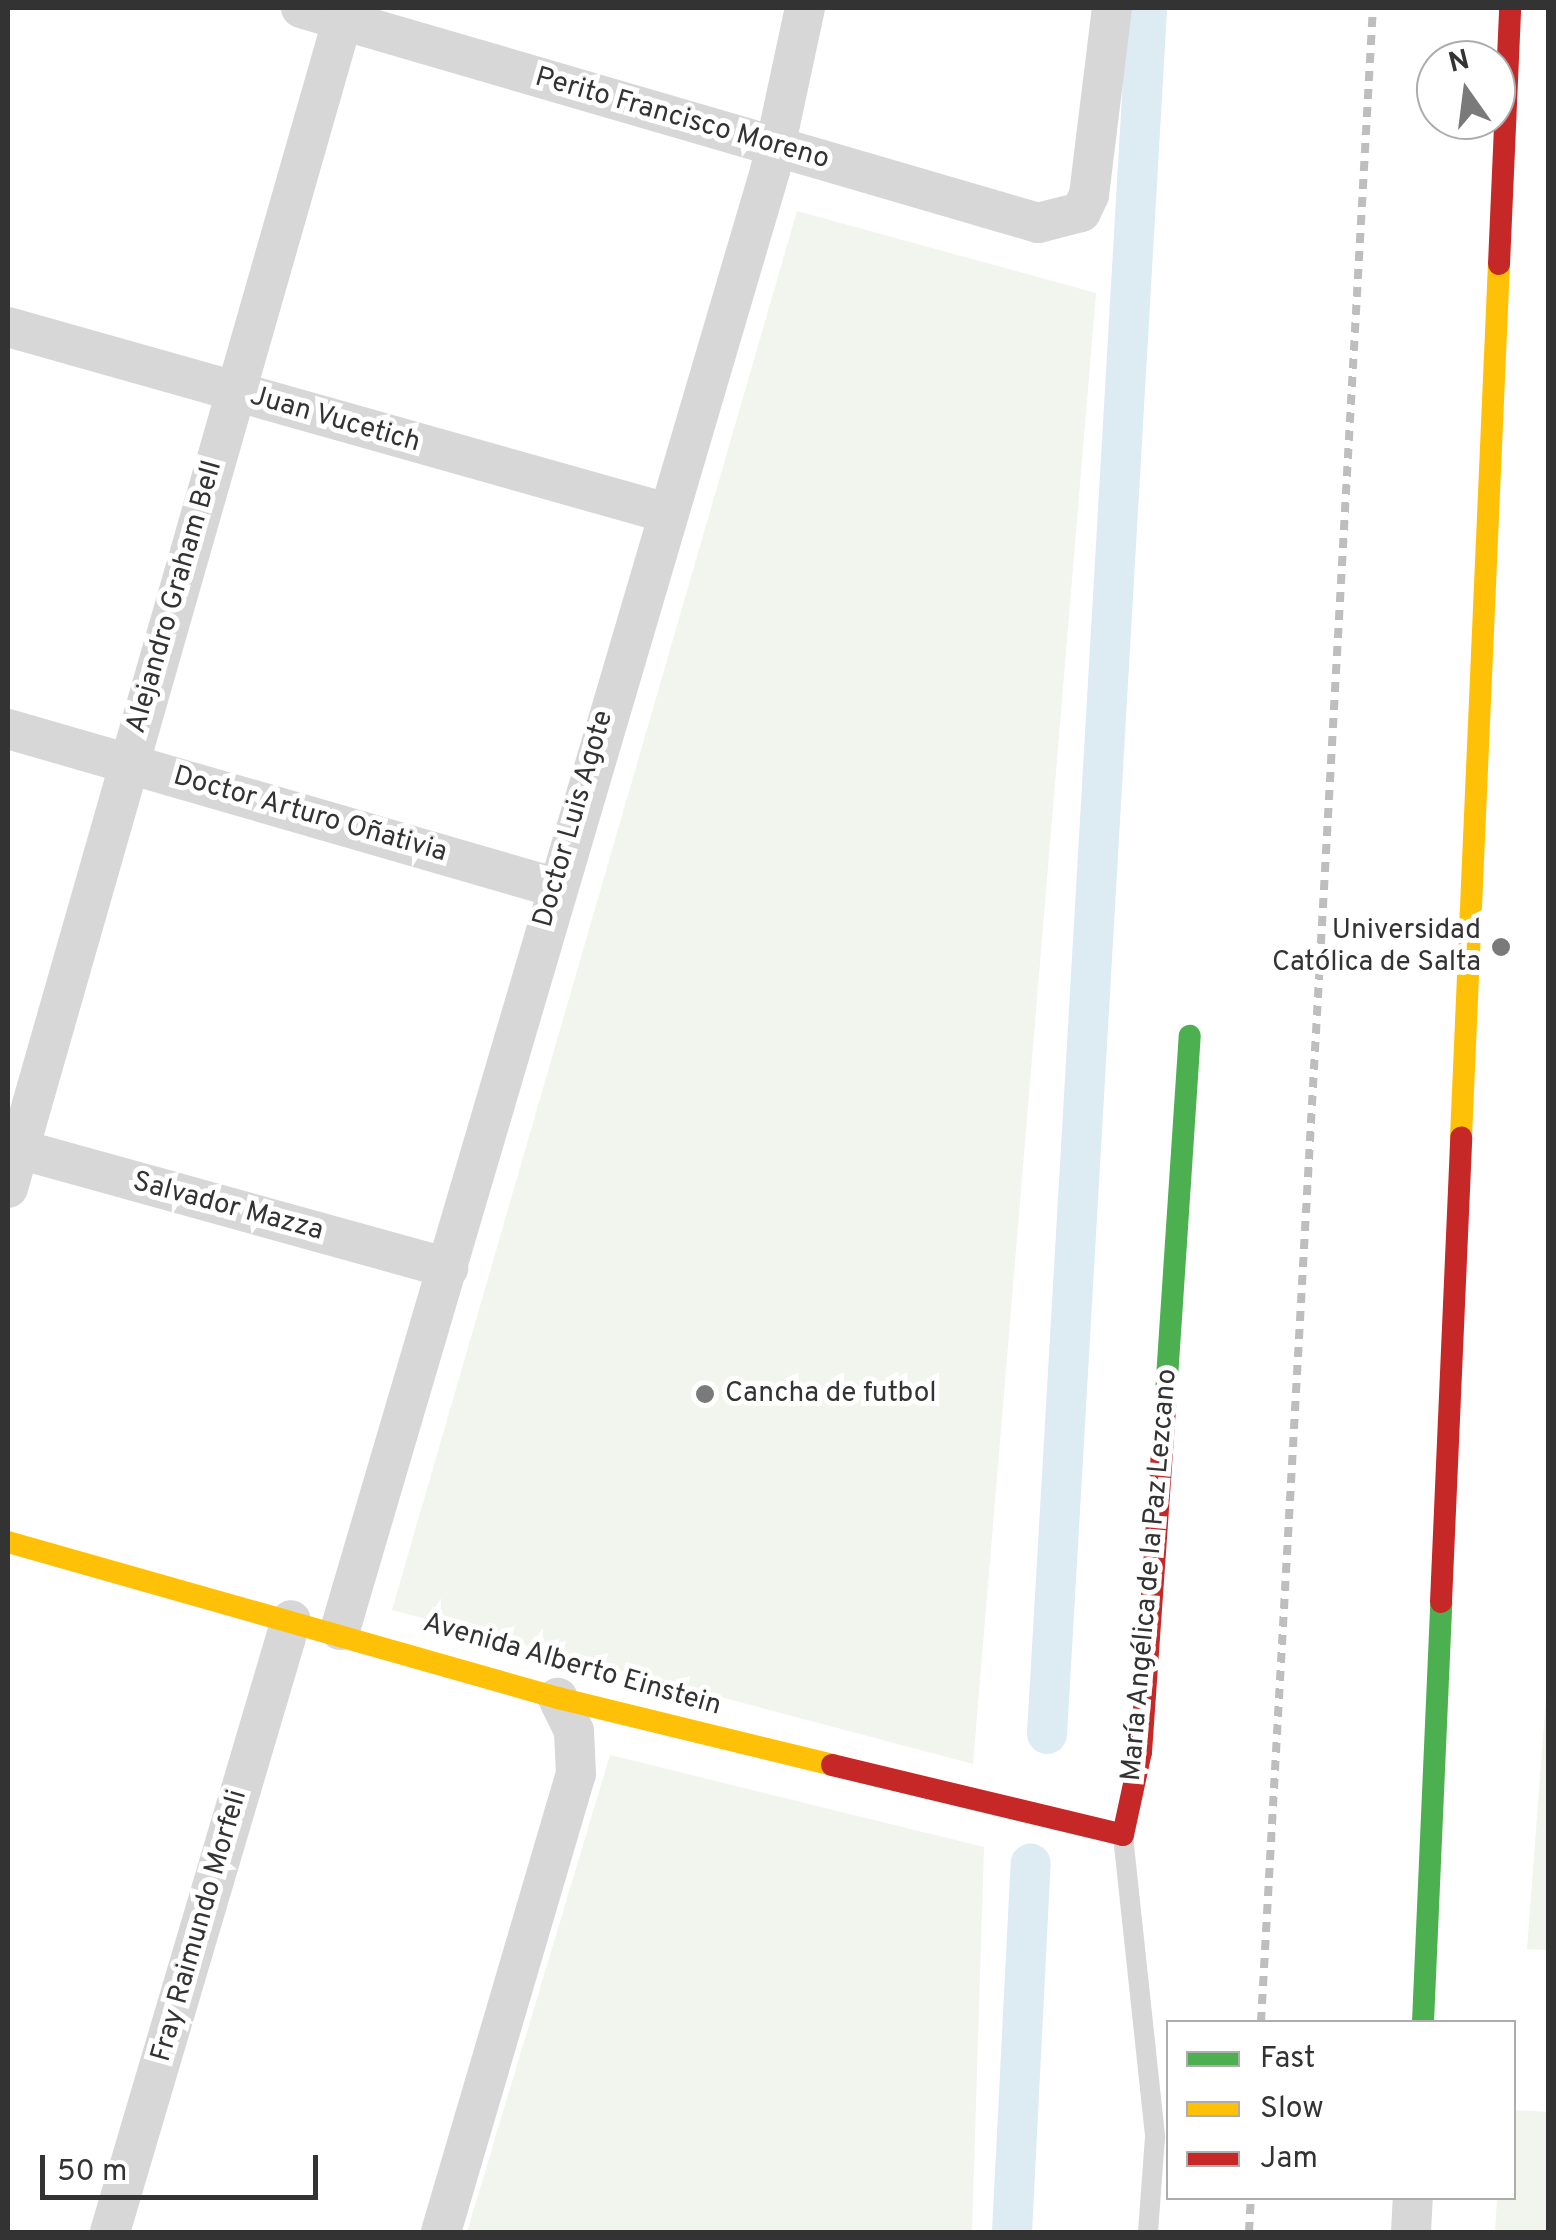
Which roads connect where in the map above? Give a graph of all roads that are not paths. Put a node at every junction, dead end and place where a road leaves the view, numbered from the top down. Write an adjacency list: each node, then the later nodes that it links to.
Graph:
1 (301, 8): 5 (street, Perito Francisco Moreno)
2 (805, 8): 6 (street, Doctor Luis Agote)
3 (1112, 8): 6 (street, Perito Francisco Moreno)
4 (1510, 8): 22 (street)
5 (344, 13): 6 (street, Perito Francisco Moreno); 8 (street, Alejandro Graham Bell)
6 (773, 146): 9 (street, Doctor Luis Agote)
7 (8, 328): 8 (street, Juan Vucetich)
8 (234, 392): 9 (street, Juan Vucetich); 11 (street, Alejandro Graham Bell)
9 (663, 512): 12 (street, Doctor Luis Agote)
10 (8, 729): 11 (street, Doctor Arturo Oñativia)
11 (128, 762): 12 (street, Doctor Arturo Oñativia); 14 (street, Alejandro Graham Bell)
12 (554, 887): 16 (street, Doctor Luis Agote)
13 (1190, 1036): 21 (street, María Angélica de la Paz Lezcano)
14 (13, 1148): 15 (street, Alejandro Graham Bell); 16 (street, Salvador Mazza)
15 (8, 1188)
16 (448, 1268): 19 (street, Doctor Luis Agote)
17 (8, 1542): 18 (street, Avenida Alberto Einstein)
18 (291, 1620): 19 (street, Avenida Alberto Einstein); 24 (street, Fray Raimundo Morfeli)
19 (340, 1630): 20 (street, Avenida Alberto Einstein)
20 (558, 1698): 21 (street, Avenida Alberto Einstein); 25 (street)
21 (1123, 1834): 26 (lane, María Angélica de la Paz Lezcano)
22 (1423, 2020)
23 (1413, 2200): 27 (street)
24 (110, 2232)
25 (441, 2232)
26 (1148, 2232)
27 (1411, 2232)

